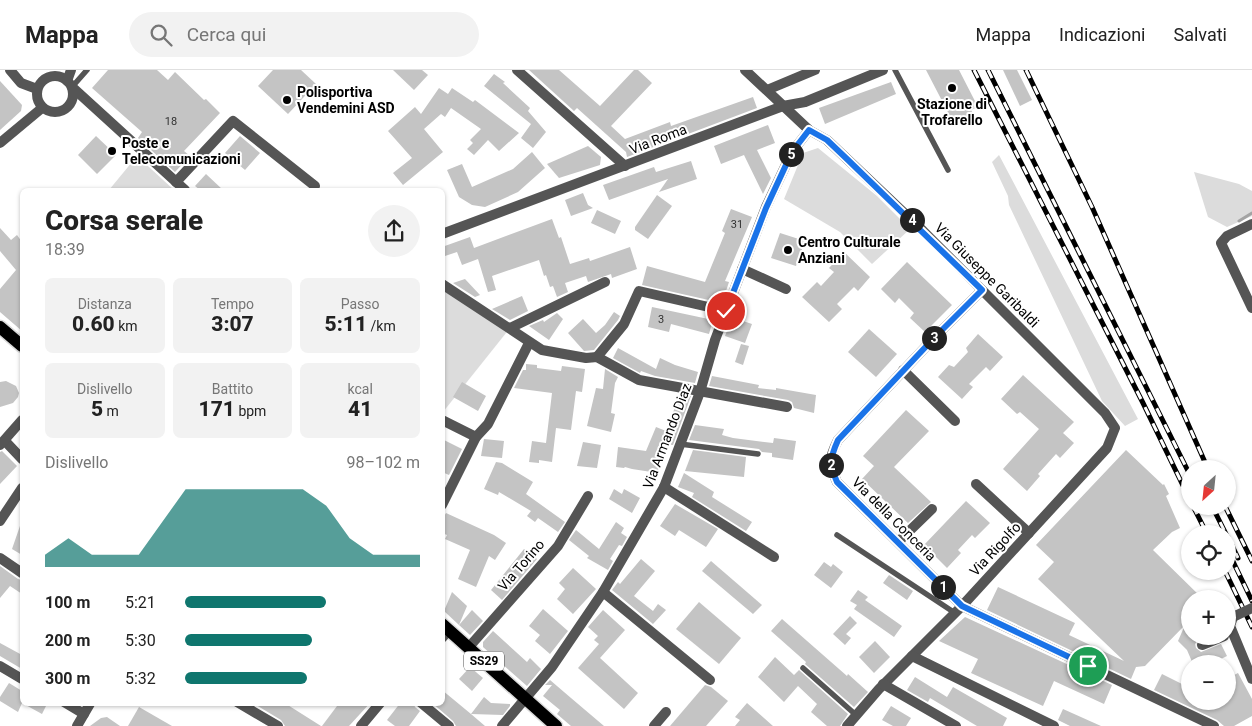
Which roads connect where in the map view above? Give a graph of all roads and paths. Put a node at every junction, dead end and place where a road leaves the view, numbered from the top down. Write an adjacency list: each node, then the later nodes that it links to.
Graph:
1 (10, 70): 10 (street)
2 (71, 70): 9 (street)
3 (87, 70): 9 (lane)
4 (517, 70): 18 (street)
5 (745, 70): 11 (street, Via Giuseppe Garibaldi)
6 (815, 70): 11 (street)
7 (883, 70): 13 (street, Via Roma)
8 (895, 70): 19 (lane)
9 (69, 84): 10 (street); 12 (street); 15 (street)
10 (37, 88): 14 (street)
11 (767, 90): 13 (street, Via Giuseppe Garibaldi)
12 (69, 106): 14 (street); 15 (street)
13 (783, 106): 16 (street, Via Giuseppe Garibaldi); 18 (street, Via Roma)
14 (42, 108): 17 (street)
15 (98, 110): 20 (street)
16 (809, 130): 25 (street, Via Armando Diaz); 29 (street, Via Giuseppe Garibaldi)
17 (0, 143)
18 (625, 166): 24 (street, Via Roma)
19 (948, 170)
20 (176, 182): 21 (street); 22 (street)
21 (315, 186)
22 (183, 188)
23 (1252, 224): 30 (street)
24 (445, 233)
25 (742, 269): 28 (street); 31 (street, Via Armando Diaz)
26 (605, 282): 33 (street)
27 (445, 286): 33 (street)
28 (786, 289)
29 (982, 290): 37 (street, Via della Conceria); 43 (street, Via Giuseppe Garibaldi)
30 (1252, 308)
31 (726, 311): 36 (street); 38 (street, Via Armando Diaz)
32 (0, 327): 35 (main road)
33 (510, 328): 34 (street)
34 (529, 343): 36 (street); 44 (street)
35 (20, 344)
36 (597, 357): 38 (street)
37 (903, 370): 40 (street); 58 (street, Via della Conceria)
38 (700, 392): 39 (street); 46 (street, Via Armando Diaz)
39 (787, 407)
40 (955, 421)
41 (20, 422): 45 (street)
42 (445, 422): 44 (street)
43 (1115, 428): 56 (street, Via Rigolfo)
44 (476, 437): 53 (street)
45 (3, 443): 48 (street)
46 (680, 444): 47 (lane); 50 (street, Via Armando Diaz)
47 (758, 454)
48 (20, 457)
49 (976, 484): 56 (street)
50 (664, 487): 59 (street); 62 (street, Via Armando Diaz)
51 (20, 491): 55 (street)
52 (588, 496): 68 (street, Via Torino)
53 (445, 499)
54 (932, 509): 58 (street)
55 (1, 519)
56 (1029, 533): 64 (street, Via Rigolfo)
57 (837, 535): 64 (lane)
58 (898, 542): 64 (street, Via della Conceria)
59 (774, 557)
60 (0, 558): 61 (street)
61 (20, 572)
62 (603, 592): 74 (street); 76 (street, Via Armando Diaz)
63 (1252, 608): 65 (street, bridge)
64 (958, 609): 69 (street, Via Rigolfo); 95 (street, Via della Conceria)
65 (1236, 616)
66 (445, 631): 68 (main road, SS29)
67 (1233, 645): 73 (street)
68 (469, 647): 76 (main road, SS29)
69 (912, 656): 75 (street, Via Rigolfo); 94 (street)
70 (0, 666): 72 (street)
71 (802, 668): 84 (lane)
72 (20, 678)
73 (1252, 679)
74 (710, 680)
75 (883, 684): 84 (street, Via Rigolfo); 93 (street)
76 (526, 698): 89 (street, Via Armando Diaz); 90 (main road, SS29)
77 (71, 706): 83 (street)
78 (89, 706): 83 (street)
79 (244, 706): 86 (street)
80 (378, 706): 87 (street)
81 (425, 706): 88 (street)
82 (666, 712): 91 (street)
83 (84, 714): 85 (street)
84 (856, 715): 92 (street, Via Rigolfo)
85 (77, 726)
86 (278, 726)
87 (361, 726)
88 (449, 726)
89 (502, 726)
90 (556, 726)
91 (654, 726)
92 (846, 726)
93 (956, 726)
94 (1054, 726)
95 (1214, 726)

